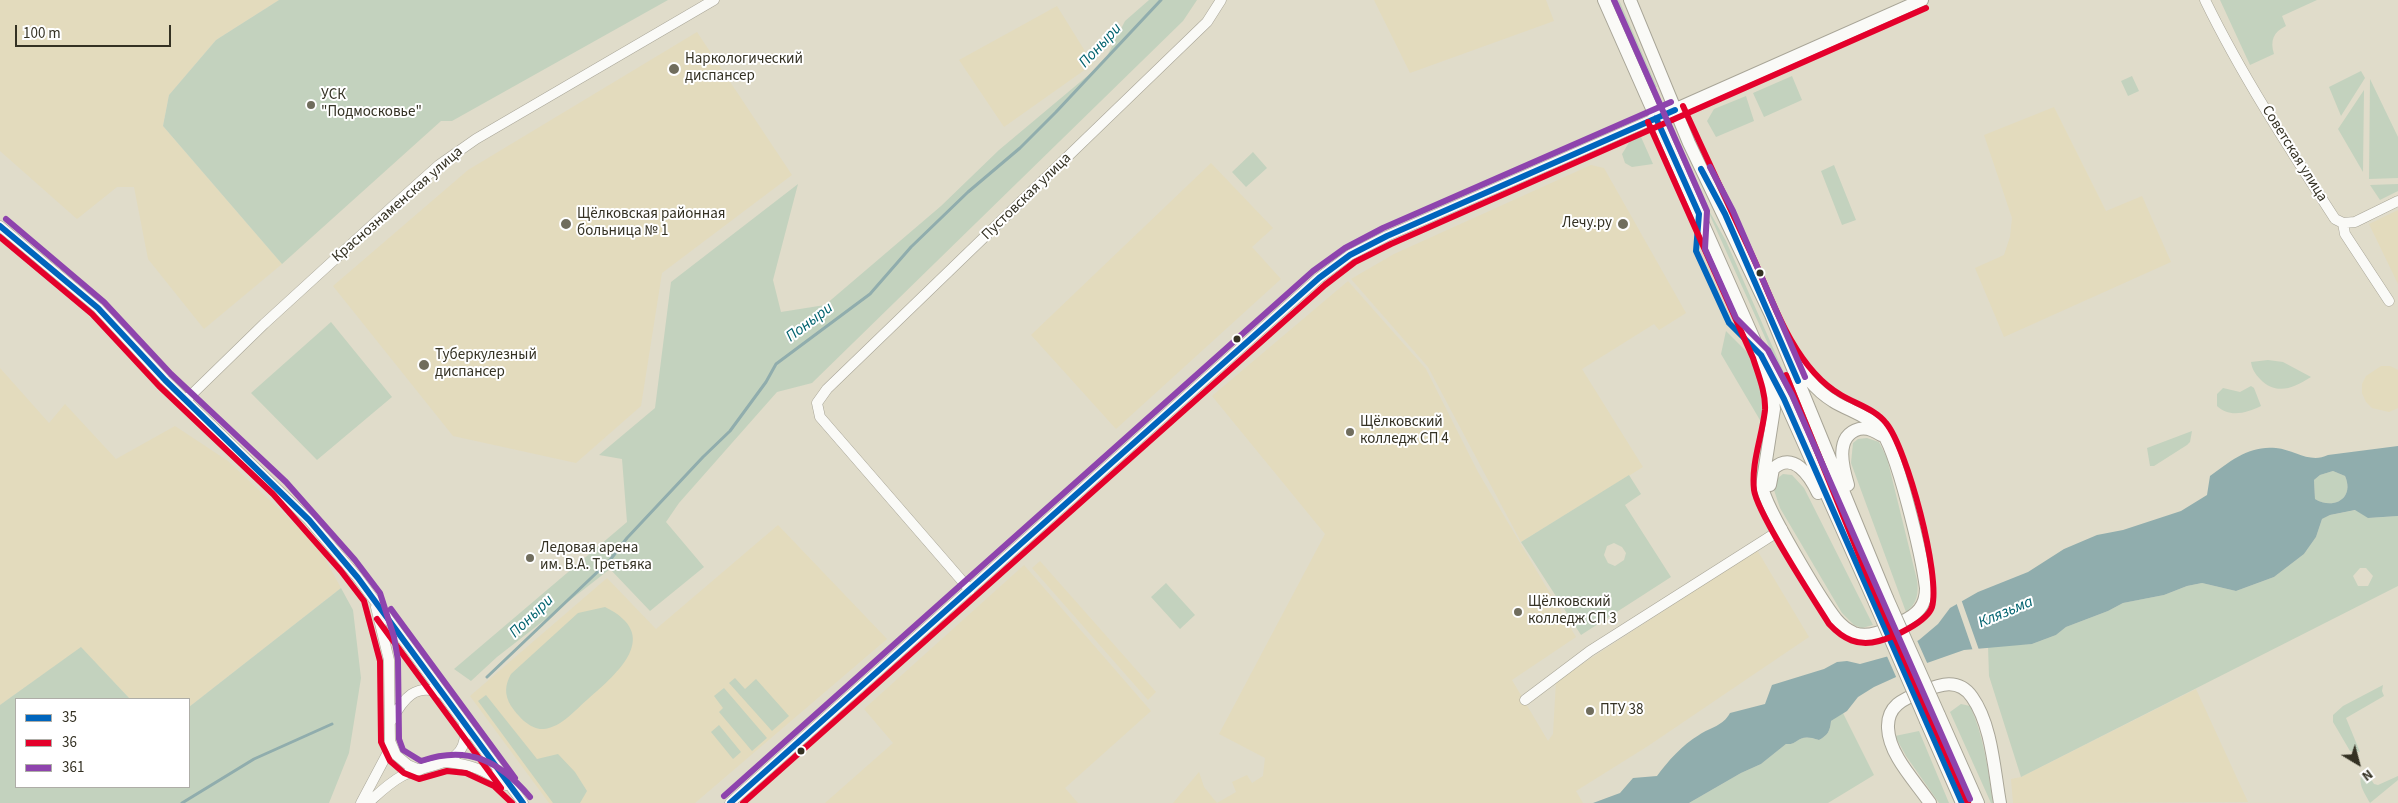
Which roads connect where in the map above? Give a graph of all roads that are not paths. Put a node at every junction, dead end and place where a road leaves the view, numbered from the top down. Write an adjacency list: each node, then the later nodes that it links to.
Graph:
1 (714, 0): 15 (street, Краснознаменская улица)
2 (1221, 0): 21 (street, Пустовская улица)
3 (1604, 0): 8 (main road)
4 (1630, 0): 7 (main road)
5 (1922, 0): 7 (main road)
6 (2205, 0): 10 (street, Советская улица)
7 (1675, 110): 8 (main road); 13 (main road)
8 (1656, 118): 14 (main road); 21 (street)
9 (2398, 201): 10 (street)
10 (2343, 223): 12 (street, Советская улица)
11 (0, 226): 15 (street)
12 (2389, 301)
13 (1783, 344): 16 (main road); 19 (main road)
14 (1762, 355): 17 (main road); 20 (main road)
15 (186, 400): 22 (street)
16 (1888, 441): 18 (main road); 19 (main road)
17 (1774, 515): 18 (main road); 20 (main road)
18 (1782, 529): 24 (street)
19 (1876, 573): 37 (main road, bridge)
20 (1864, 580): 36 (main road, bridge)
21 (970, 590): 34 (street)
22 (372, 597): 23 (street); 26 (street)
23 (447, 699): 25 (street); 26 (street)
24 (1525, 700)
25 (463, 721): 28 (street); 30 (street)
26 (390, 722): 27 (street)
27 (390, 741): 29 (street); 31 (street)
28 (445, 762): 29 (street); 30 (street)
29 (420, 770): 32 (street)
30 (514, 792): 33 (street)
31 (361, 803)
32 (368, 803)
33 (523, 803)
34 (730, 803)
35 (1930, 803): 38 (main road)
36 (1962, 803)
37 (1978, 803)
38 (2000, 803)

